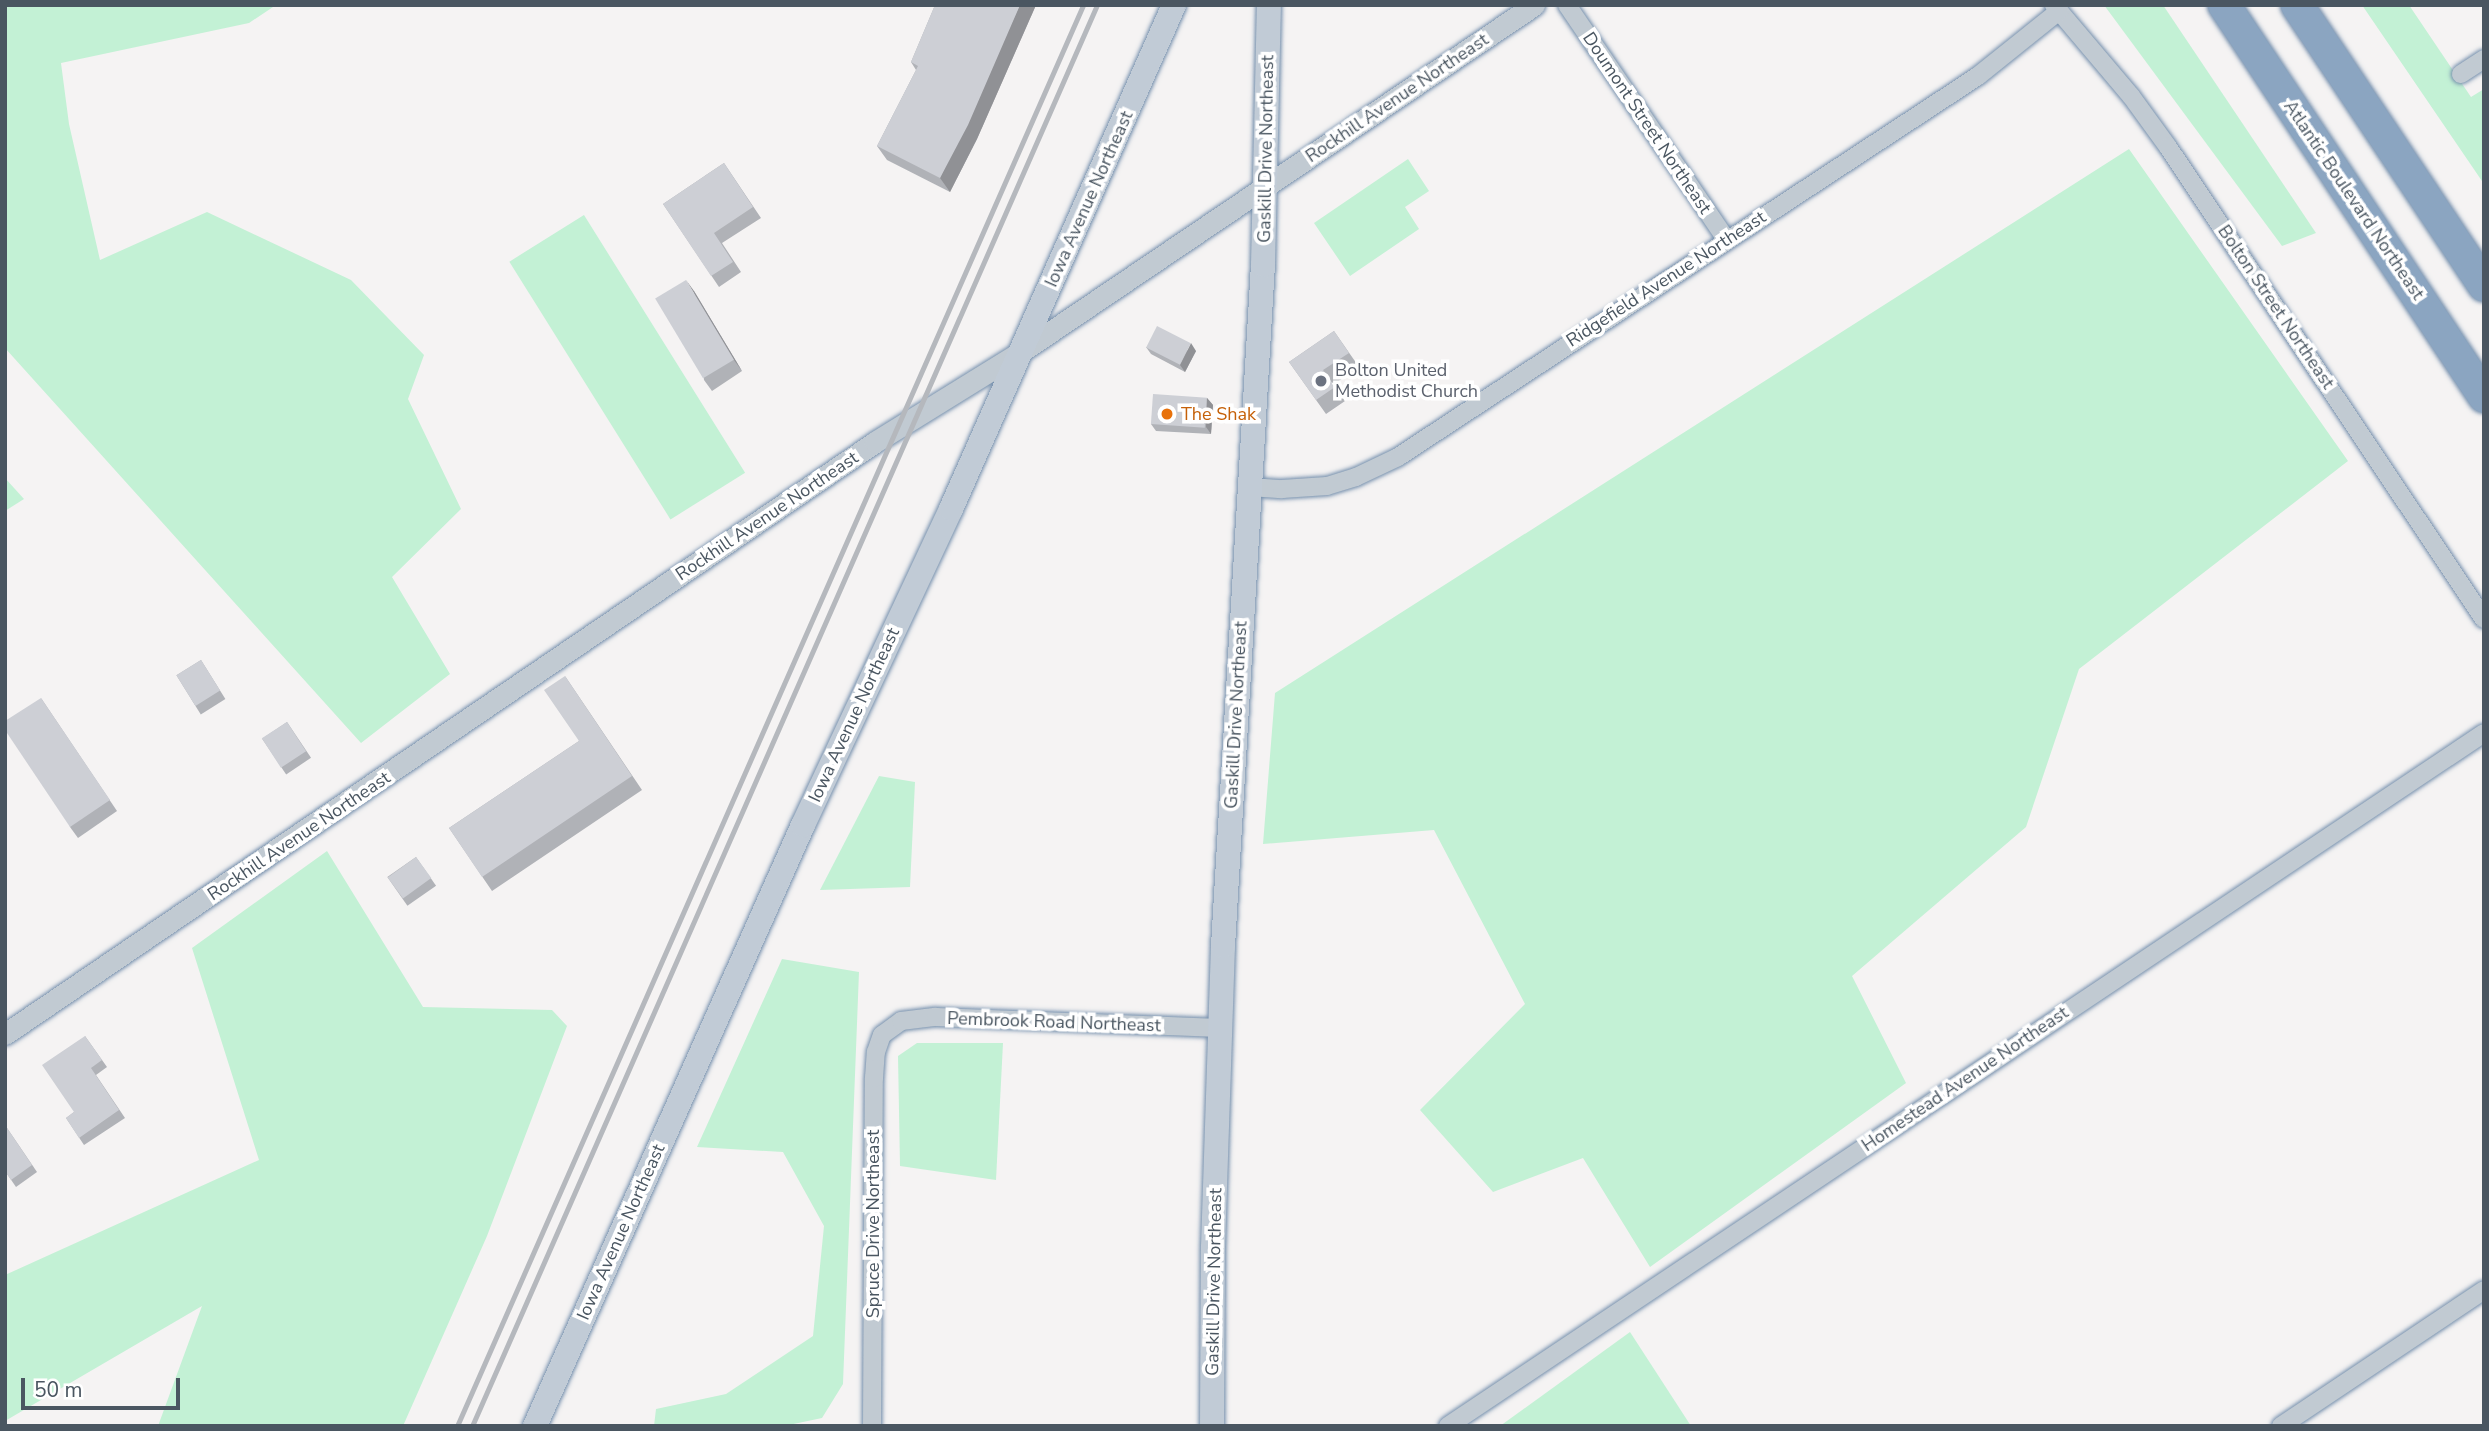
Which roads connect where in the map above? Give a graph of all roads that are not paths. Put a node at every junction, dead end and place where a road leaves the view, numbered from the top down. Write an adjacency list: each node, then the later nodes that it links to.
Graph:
1 (1174, 5): 13 (main road, Iowa Avenue Northeast)
2 (1269, 5): 10 (main road, Gaskill Drive Northeast)
3 (1534, 5): 10 (street, Rockhill Avenue Northeast)
4 (1567, 5): 11 (street, Doumont Street Northeast)
5 (2224, 5): 14 (highway, Atlantic Boulevard Northeast)
6 (2297, 5): 12 (highway)
7 (2057, 8): 11 (street, Ridgefield Avenue Northeast); 16 (street, Bolton Street Northeast)
8 (2484, 59): 9 (street)
9 (2461, 74)
10 (1265, 187): 13 (street, Rockhill Avenue Northeast); 15 (main road, Gaskill Drive Northeast)
11 (1727, 240): 15 (street, Ridgefield Avenue Northeast)
12 (2484, 285)
13 (1022, 351): 20 (street, Rockhill Avenue Northeast); 22 (main road, Iowa Avenue Northeast)
14 (2484, 396)
15 (1250, 487): 19 (main road, Gaskill Drive Northeast)
16 (2484, 619)
17 (2484, 733): 25 (street, Homestead Avenue Northeast)
18 (890, 1026): 19 (street, Pembrook Road Northeast); 23 (street, Spruce Drive Northeast)
19 (1220, 1028): 24 (main road, Gaskill Drive Northeast)
20 (5, 1034)
21 (2484, 1290): 26 (street)
22 (535, 1426)
23 (872, 1426)
24 (1212, 1426)
25 (1448, 1426)
26 (2281, 1426)

